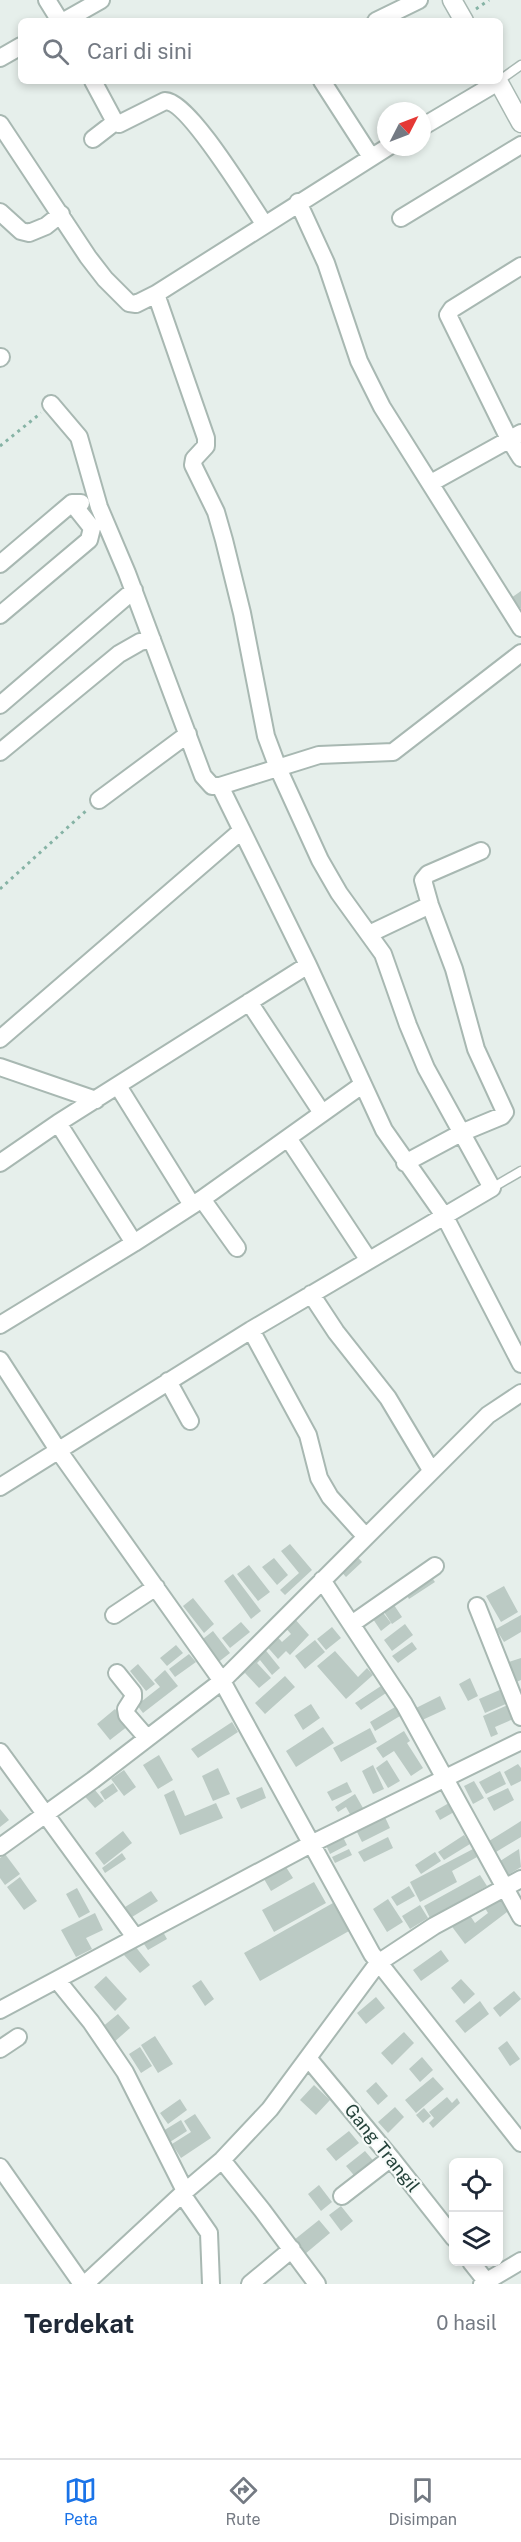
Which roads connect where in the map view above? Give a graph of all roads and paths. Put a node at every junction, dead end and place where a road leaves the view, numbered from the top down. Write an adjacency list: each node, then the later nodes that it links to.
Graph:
1 (47, 0): 5 (street)
2 (101, 0): 6 (street)
3 (419, 0): 7 (street)
4 (452, 0): 8 (street)
5 (60, 18)
6 (68, 18)
7 (382, 18)
8 (462, 18)
9 (18, 48): 10 (street)
10 (0, 58)
11 (521, 65): 12 (lane)
12 (503, 78)
13 (95, 84): 17 (street)
14 (324, 84): 24 (street)
15 (494, 84): 18 (street)
16 (501, 84): 19 (street)
17 (115, 122): 21 (street); 29 (street)
18 (431, 122)
19 (521, 123)
20 (0, 124): 27 (street)
21 (93, 139)
22 (521, 145): 28 (street)
23 (377, 153): 24 (street)
24 (371, 157): 25 (street)
25 (298, 202): 29 (street); 36 (street)
26 (0, 212): 27 (street)
27 (61, 213): 31 (street)
28 (401, 218)
29 (265, 225): 31 (street)
30 (521, 266): 33 (street)
31 (156, 294): 48 (street)
32 (51, 404): 34 (path); 37 (street)
33 (515, 436): 35 (street); 36 (street)
34 (0, 446)
35 (521, 458)
36 (430, 483): 42 (street)
37 (97, 502): 38 (street); 40 (street)
38 (72, 503): 39 (street); 41 (street)
39 (0, 564)
40 (134, 590): 43 (street); 45 (street)
41 (0, 615)
42 (521, 628)
43 (152, 639): 46 (street); 47 (street)
44 (521, 653): 48 (street)
45 (0, 705)
46 (188, 734): 49 (street); 50 (street)
47 (0, 752)
48 (278, 768): 49 (street); 55 (street)
49 (220, 786): 51 (street)
50 (99, 800): 53 (path)
51 (241, 831): 56 (street); 58 (street)
52 (481, 851): 54 (street)
53 (0, 889)
54 (430, 905): 55 (street); 65 (street)
55 (369, 934): 65 (street)
56 (308, 965): 57 (street); 60 (street)
57 (249, 1002): 61 (street); 63 (street)
58 (0, 1039)
59 (0, 1067): 62 (street)
60 (362, 1085): 63 (street); 68 (street)
61 (118, 1086): 62 (street); 71 (street)
62 (96, 1100): 64 (street)
63 (322, 1113): 66 (street)
64 (58, 1123): 67 (street); 73 (street)
65 (461, 1133): 68 (street); 70 (street)
66 (288, 1138): 71 (street); 75 (street)
67 (0, 1163)
68 (405, 1163): 72 (street)
69 (521, 1171): 70 (lane)
70 (492, 1188): 72 (street)
71 (197, 1202): 73 (street); 74 (street)
72 (445, 1217): 75 (street); 80 (street)
73 (134, 1243): 77 (street)
74 (237, 1248)
75 (368, 1260): 76 (street)
76 (311, 1294): 78 (street); 85 (street)
77 (0, 1325)
78 (250, 1330): 81 (street); 87 (street)
79 (0, 1360): 84 (street)
80 (521, 1364)
81 (168, 1381): 83 (street); 84 (street)
82 (521, 1394): 85 (street)
83 (190, 1421)
84 (58, 1450): 86 (street); 90 (street)
85 (431, 1470): 87 (street)
86 (0, 1487)
87 (366, 1537): 89 (street)
88 (435, 1566): 93 (street)
89 (322, 1580): 93 (street); 95 (street)
90 (156, 1587): 92 (street); 95 (street)
91 (477, 1606): 96 (street)
92 (114, 1615)
93 (353, 1623): 100 (street)
94 (117, 1673): 97 (street)
95 (222, 1682): 97 (street); 102 (street)
96 (521, 1717)
97 (147, 1738): 101 (street)
98 (521, 1742): 100 (street)
99 (0, 1752): 101 (street)
100 (446, 1780): 102 (street); 105 (street)
101 (45, 1815): 103 (street); 107 (street)
102 (313, 1843): 107 (street); 108 (street)
103 (0, 1847)
104 (521, 1879): 105 (street)
105 (504, 1889): 106 (street); 108 (street)
106 (521, 1917)
107 (135, 1937): 109 (street)
108 (375, 1959): 113 (street); 114 (street)
109 (57, 1980): 110 (street); 118 (street)
110 (0, 2010)
111 (18, 2037): 112 (street)
112 (0, 2049)
113 (308, 2058): 115 (street, Gang Trangil); 116 (street)
114 (521, 2143)
115 (391, 2158): 119 (street); 120 (street, Gang Trangil)
116 (222, 2160): 118 (street); 121 (street)
117 (0, 2167): 125 (street)
118 (182, 2187): 125 (street); 126 (street)
119 (342, 2196)
120 (449, 2233)
121 (292, 2249): 127 (street); 128 (street)
122 (521, 2261): 124 (street)
123 (474, 2266): 124 (street)
124 (484, 2282)
125 (83, 2284)
126 (211, 2284)
127 (250, 2284)
128 (317, 2284)

